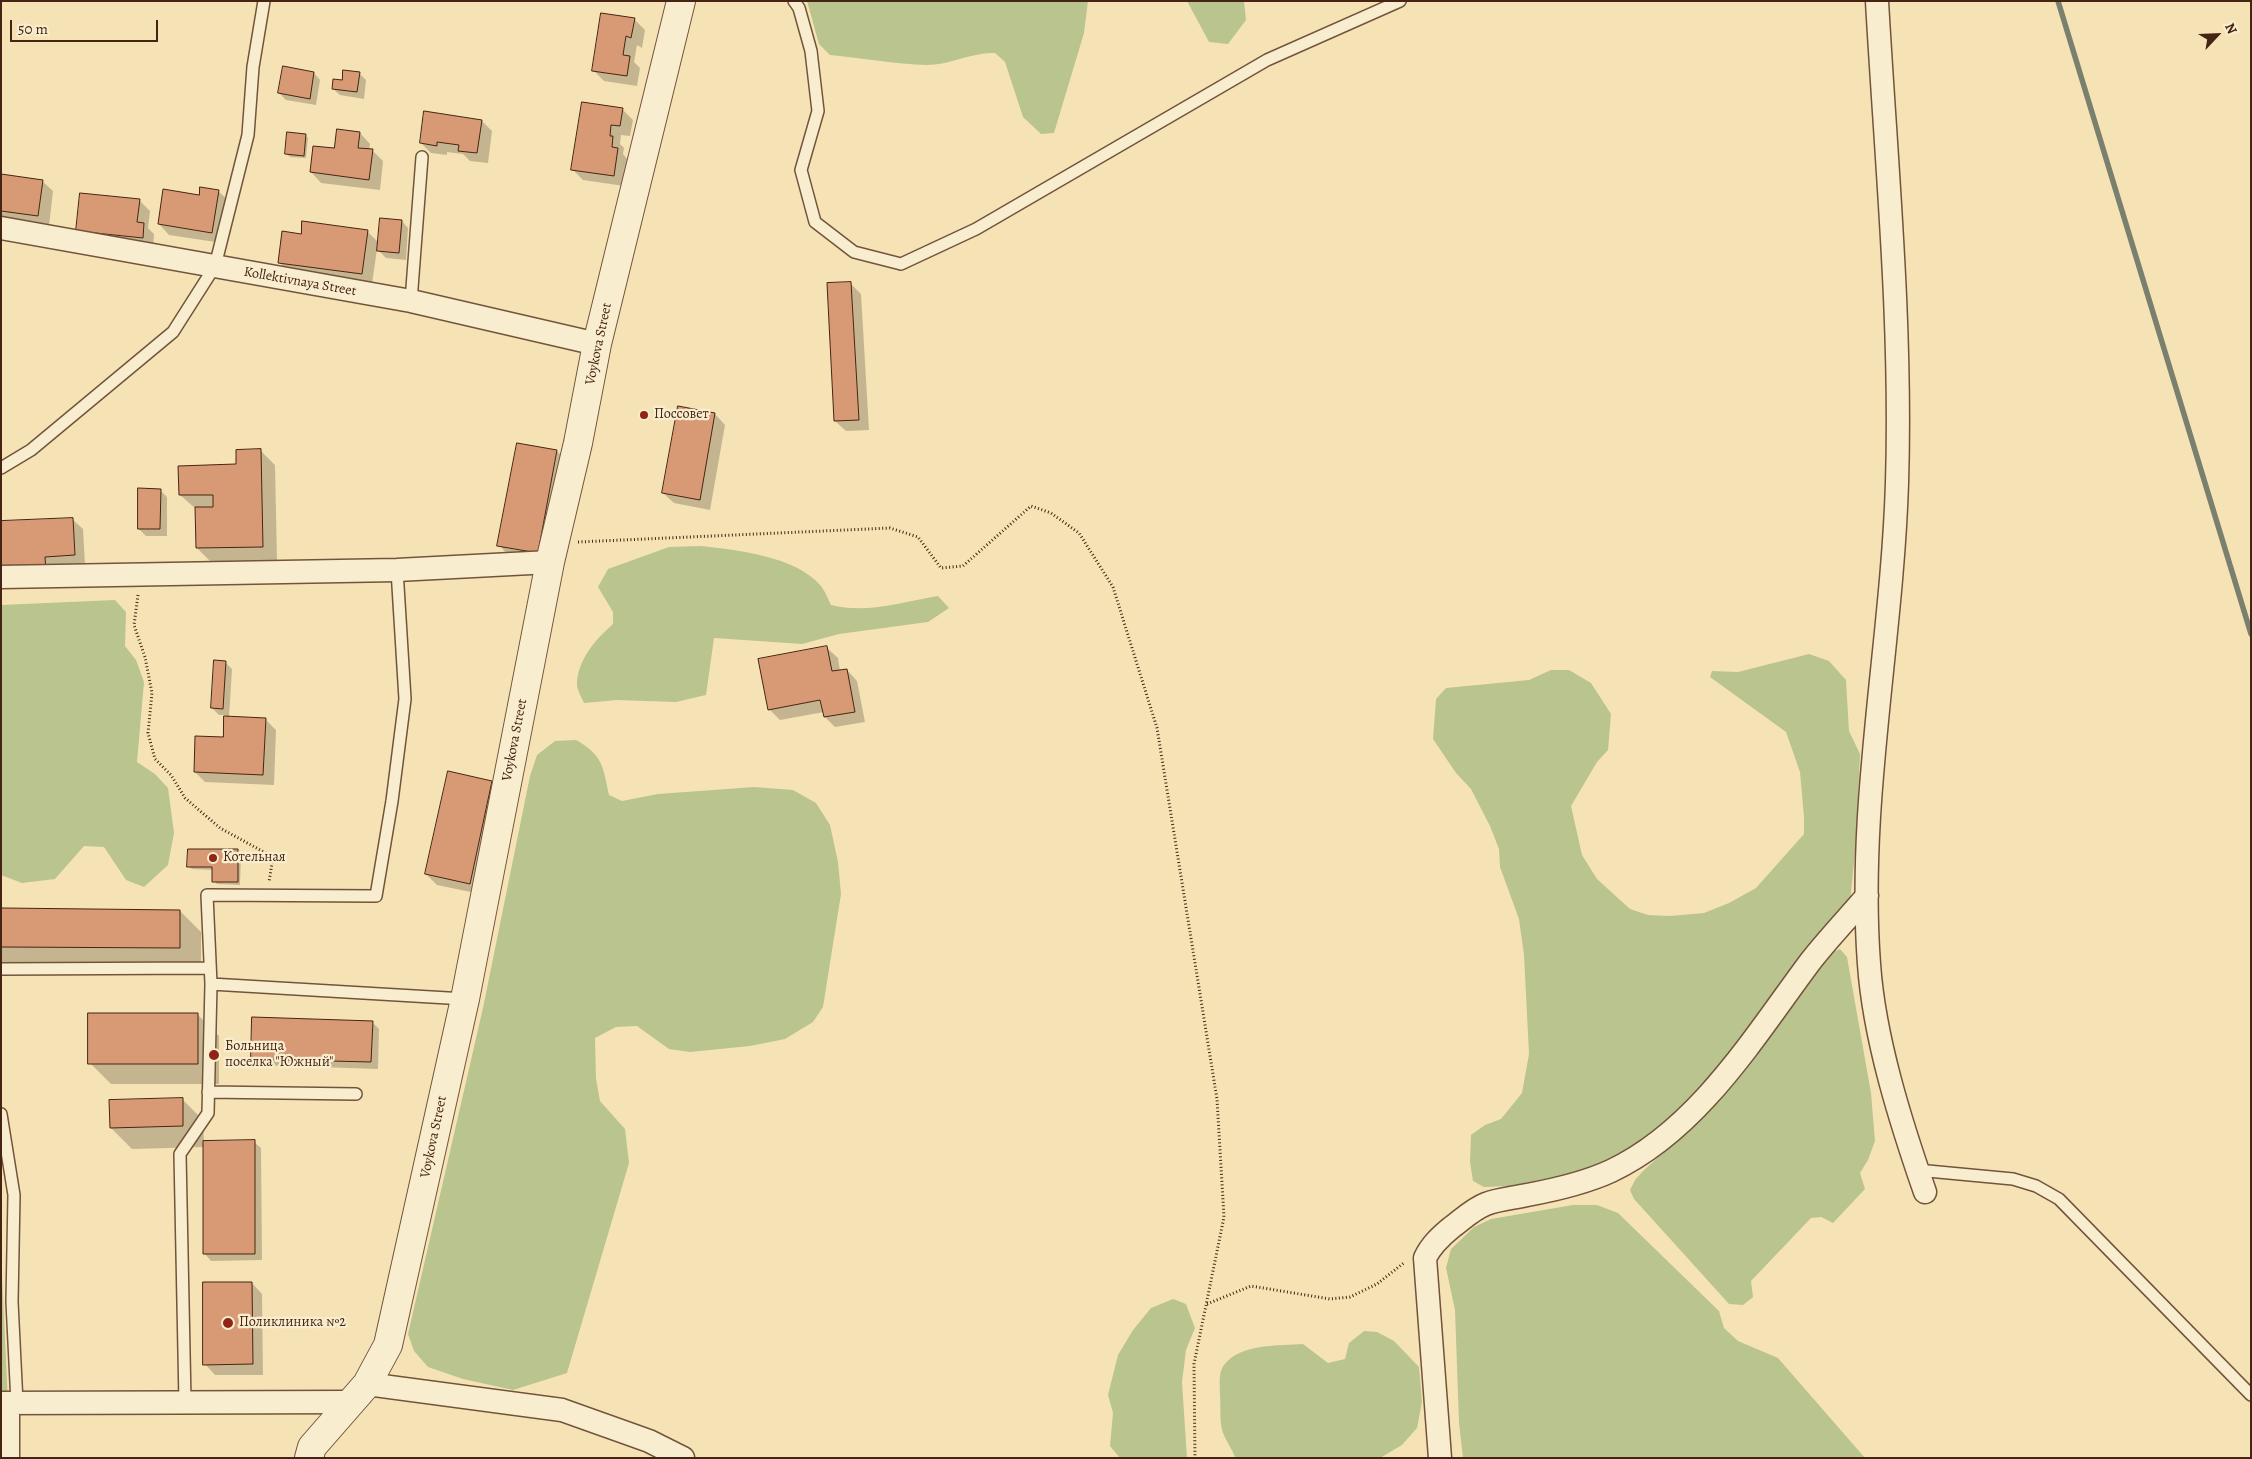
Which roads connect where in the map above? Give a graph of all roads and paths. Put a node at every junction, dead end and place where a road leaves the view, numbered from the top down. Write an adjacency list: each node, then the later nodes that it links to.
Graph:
1 (264, 1): 8 (lane)
2 (681, 1): 10 (street, Voykova Street)
3 (794, 1): 4 (lane)
4 (1400, 1)
5 (1877, 1): 17 (street)
6 (422, 156): 9 (lane)
7 (1, 228): 8 (street, Kollektivnaya Street)
8 (216, 266): 9 (street, Kollektivnaya Street); 11 (lane)
9 (411, 302): 10 (street, Kollektivnaya Street)
10 (597, 344): 12 (street, Voykova Street)
11 (1, 468)
12 (552, 553): 13 (street); 21 (street, Voykova Street); 28 (path)
13 (397, 570): 14 (street); 16 (lane)
14 (140, 575): 15 (street); 16 (path)
15 (1, 577)
16 (266, 895): 18 (lane)
17 (1867, 896): 25 (street); 27 (street)
18 (210, 968): 19 (lane); 20 (lane)
19 (1, 969)
20 (211, 984): 21 (lane); 22 (lane)
21 (465, 999): 29 (street, Voykova Street)
22 (208, 1092): 23 (lane); 31 (lane)
23 (356, 1094)
24 (1, 1114): 32 (lane)
25 (1917, 1170): 26 (street); 30 (lane)
26 (1925, 1192)
27 (1428, 1251): 28 (path); 37 (street)
28 (1207, 1304): 36 (path)
29 (359, 1393): 31 (street); 34 (street, Voykova Street); 35 (street)
30 (2251, 1395)
31 (185, 1402): 32 (street)
32 (9, 1403): 33 (street)
33 (8, 1458)
34 (309, 1458)
35 (683, 1458)
36 (1195, 1458)
37 (1440, 1458)

